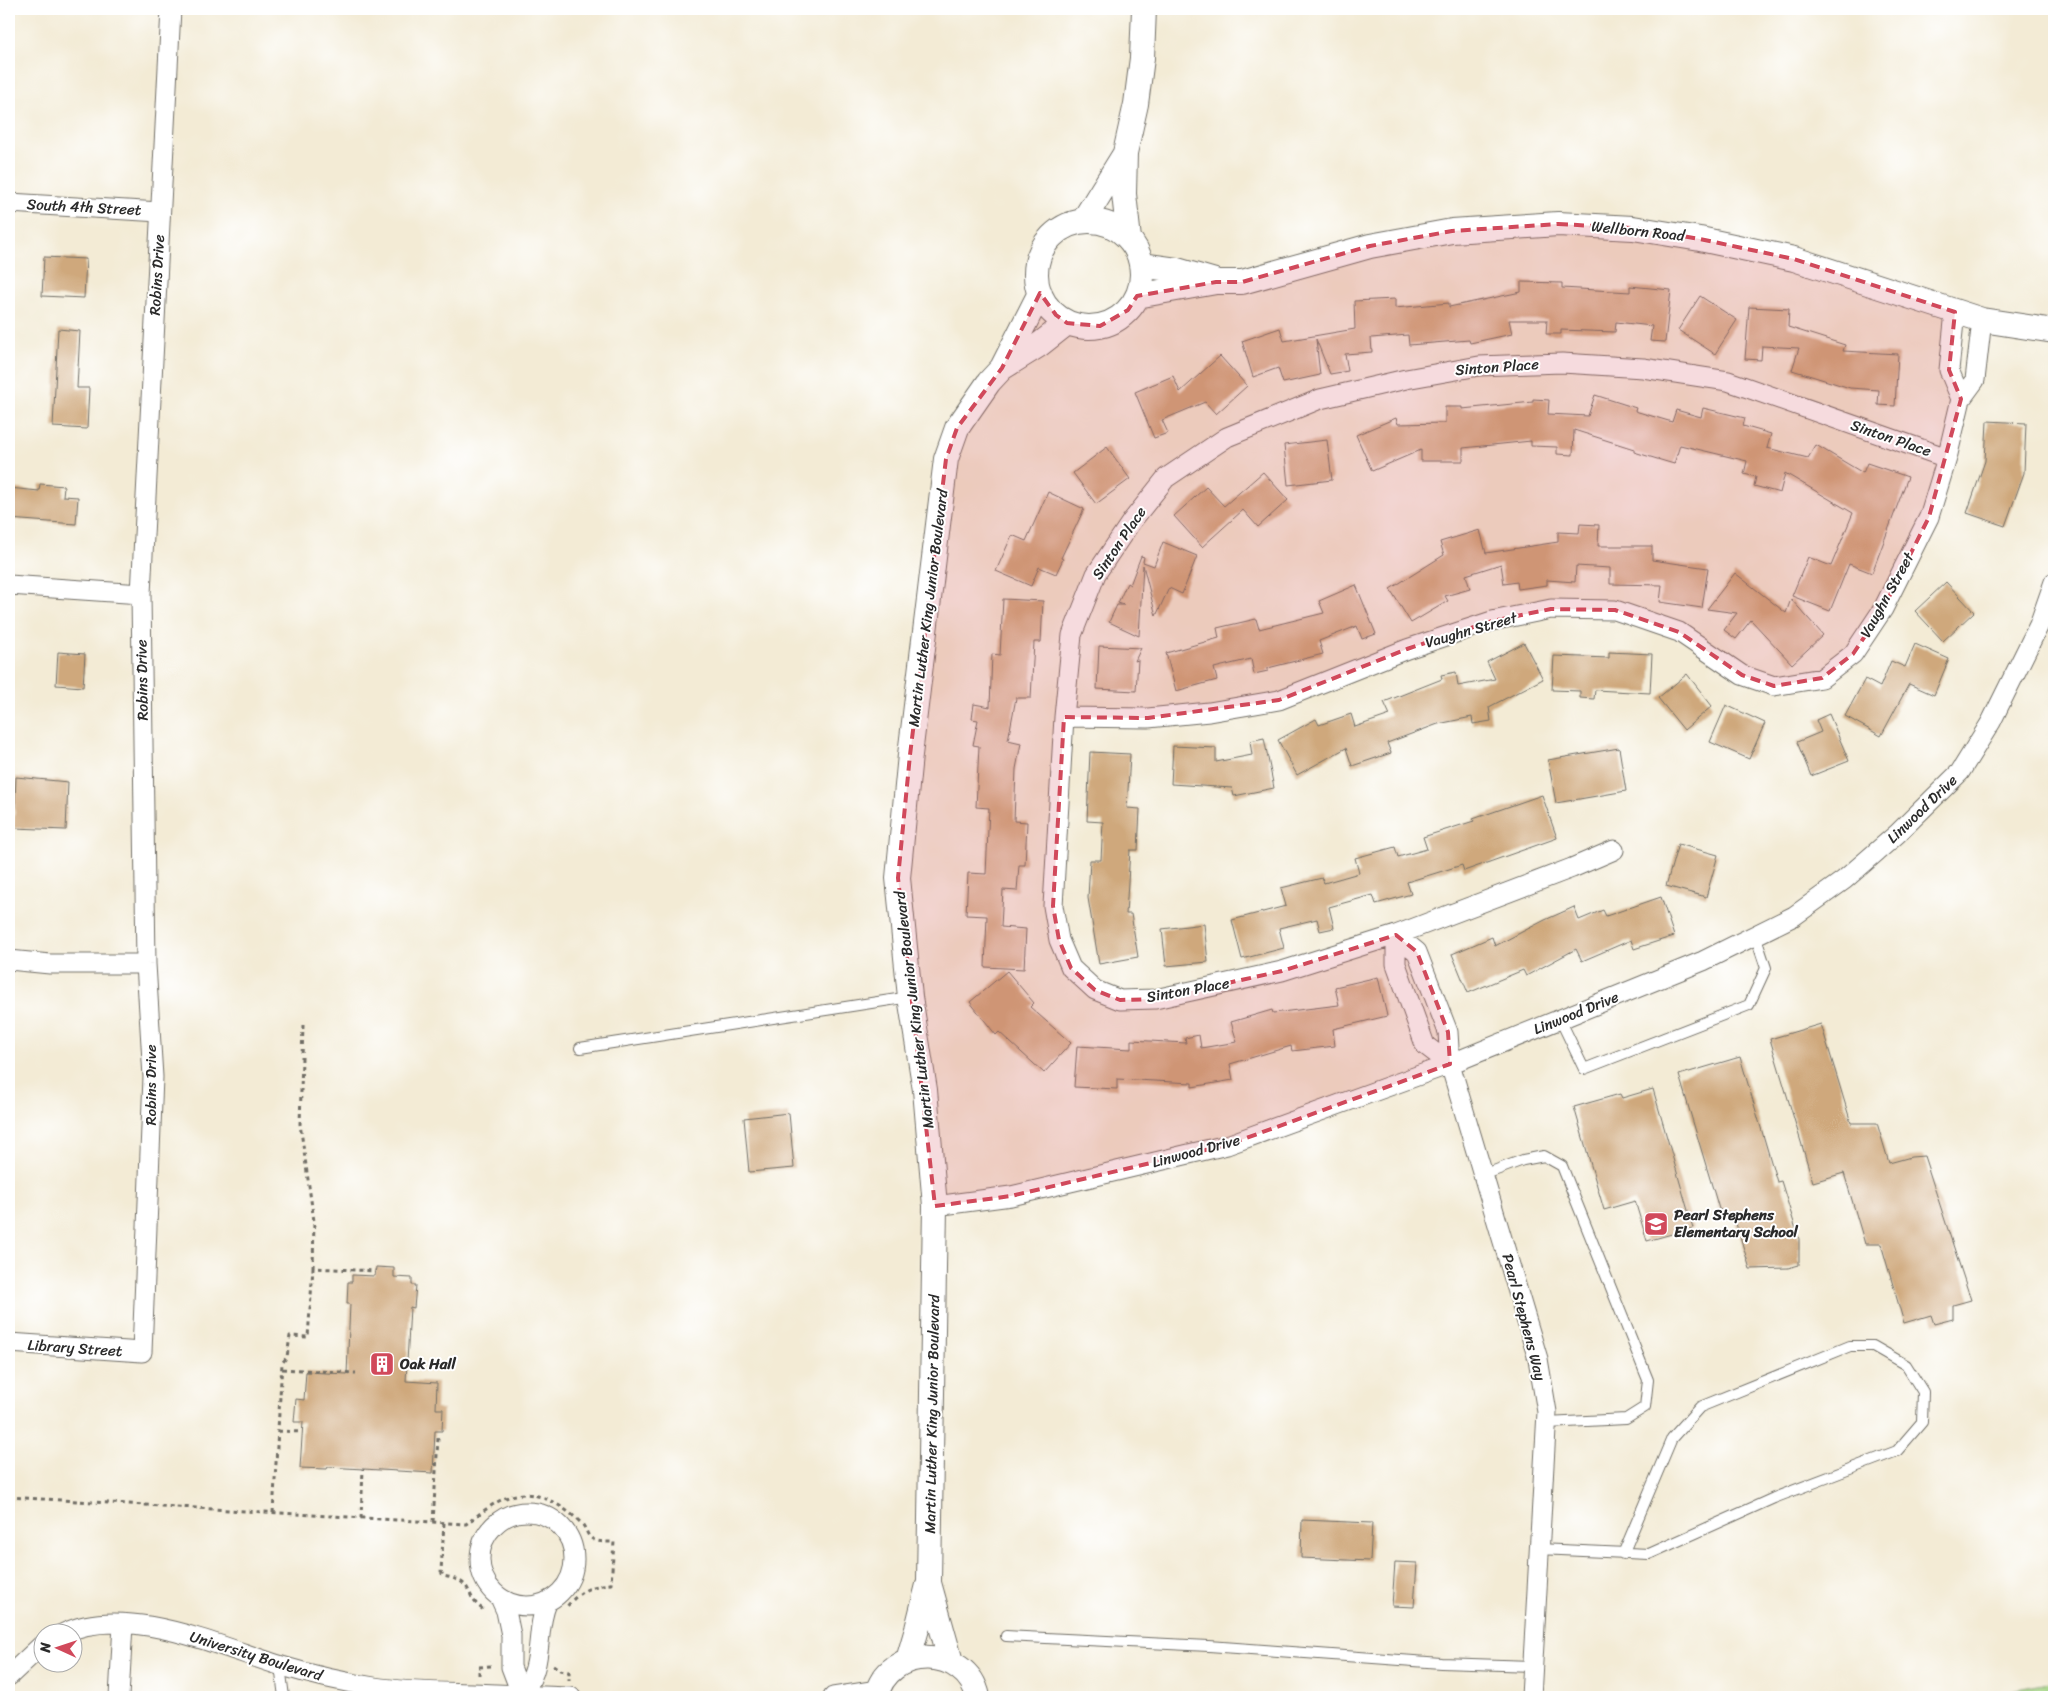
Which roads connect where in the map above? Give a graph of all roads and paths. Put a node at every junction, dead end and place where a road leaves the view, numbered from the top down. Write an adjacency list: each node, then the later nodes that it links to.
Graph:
1 (171, 9): 5 (street, Robins Drive)
2 (1144, 9): 3 (street)
3 (1125, 154): 6 (street); 7 (street)
4 (9, 203): 5 (street, South 4th Street)
5 (160, 212): 21 (street, Robins Drive)
6 (1083, 222): 7 (street); 10 (street)
7 (1129, 239): 8 (street)
8 (1141, 265): 9 (street); 11 (street)
9 (1216, 282): 11 (street); 12 (street, Wellborn Road)
10 (1040, 293): 14 (street); 16 (street, Martin Luther King Junior Boulevard)
11 (1137, 296): 14 (street)
12 (1956, 312): 13 (street, Wellborn Road); 17 (street)
13 (1982, 320): 15 (street, Wellborn Road); 17 (street, Vaughn Street)
14 (1067, 323): 16 (street, Martin Luther King Junior Boulevard)
15 (2054, 331)
16 (1002, 368): 28 (street, Martin Luther King Junior Boulevard)
17 (1961, 398): 18 (street, Vaughn Street)
18 (1948, 458): 22 (street, Vaughn Street); 22 (street, Sinton Place)
19 (2054, 582): 25 (street, Linwood Drive)
20 (9, 585): 21 (street)
21 (141, 594): 27 (street, Robins Drive)
22 (1064, 717): 24 (street, Sinton Place)
23 (1614, 850): 24 (street, Sinton Place)
24 (1396, 935): 32 (street, Pearl Stephens Way); 32 (street)
25 (1755, 935): 29 (street, Linwood Drive); 29 (lane)
26 (9, 960): 27 (street)
27 (146, 964): 38 (street, Robins Drive)
28 (910, 997): 31 (lane); 34 (street, Martin Luther King Junior Boulevard)
29 (1560, 1019): 32 (street, Linwood Drive)
30 (304, 1024): 35 (path)
31 (580, 1048)
32 (1450, 1064): 33 (street, Pearl Stephens Way); 34 (street, Linwood Drive)
33 (1483, 1175): 41 (street, Pearl Stephens Way); 41 (lane)
34 (935, 1206): 53 (street, Martin Luther King Junior Boulevard)
35 (312, 1268): 36 (path); 39 (path)
36 (376, 1272)
37 (9, 1344): 38 (street, Library Street)
38 (142, 1352)
39 (282, 1369): 40 (path); 42 (path)
40 (356, 1373)
41 (1546, 1423): 51 (street, Pearl Stephens Way)
42 (278, 1431): 43 (path); 47 (path)
43 (302, 1432)
44 (435, 1438): 49 (path)
45 (364, 1469): 48 (path)
46 (9, 1497): 47 (path)
47 (273, 1513): 48 (path)
48 (361, 1518): 49 (path)
49 (433, 1522): 50 (path)
50 (444, 1523): 54 (path); 55 (path)
51 (1538, 1549): 52 (lane); 65 (street, Pearl Stephens Way)
52 (1623, 1554): 52 (lane)
53 (929, 1581): 61 (street, Martin Luther King Junior Boulevard); 63 (street, Martin Luther King Junior Boulevard)
54 (496, 1607): 55 (street); 55 (street); 72 (street)
55 (555, 1607): 72 (street)
56 (123, 1624): 57 (street, University Boulevard); 64 (street, University Boulevard); 70 (street)
57 (82, 1626)
58 (1006, 1636): 65 (lane)
59 (32, 1654): 66 (street)
60 (494, 1660): 67 (path)
61 (908, 1660): 63 (street); 68 (street)
62 (549, 1662): 73 (path)
63 (951, 1662): 69 (street)
64 (280, 1666): 67 (street, University Boulevard); 71 (lane)
65 (1533, 1666): 75 (street, Pearl Stephens Way)
66 (9, 1676)
67 (479, 1694): 72 (street, University Boulevard)
68 (877, 1694): 74 (street)
69 (983, 1696)
70 (119, 1697)
71 (284, 1697)
72 (522, 1697): 73 (street, University Boulevard)
73 (570, 1697)
74 (833, 1697)
75 (1530, 1697)

